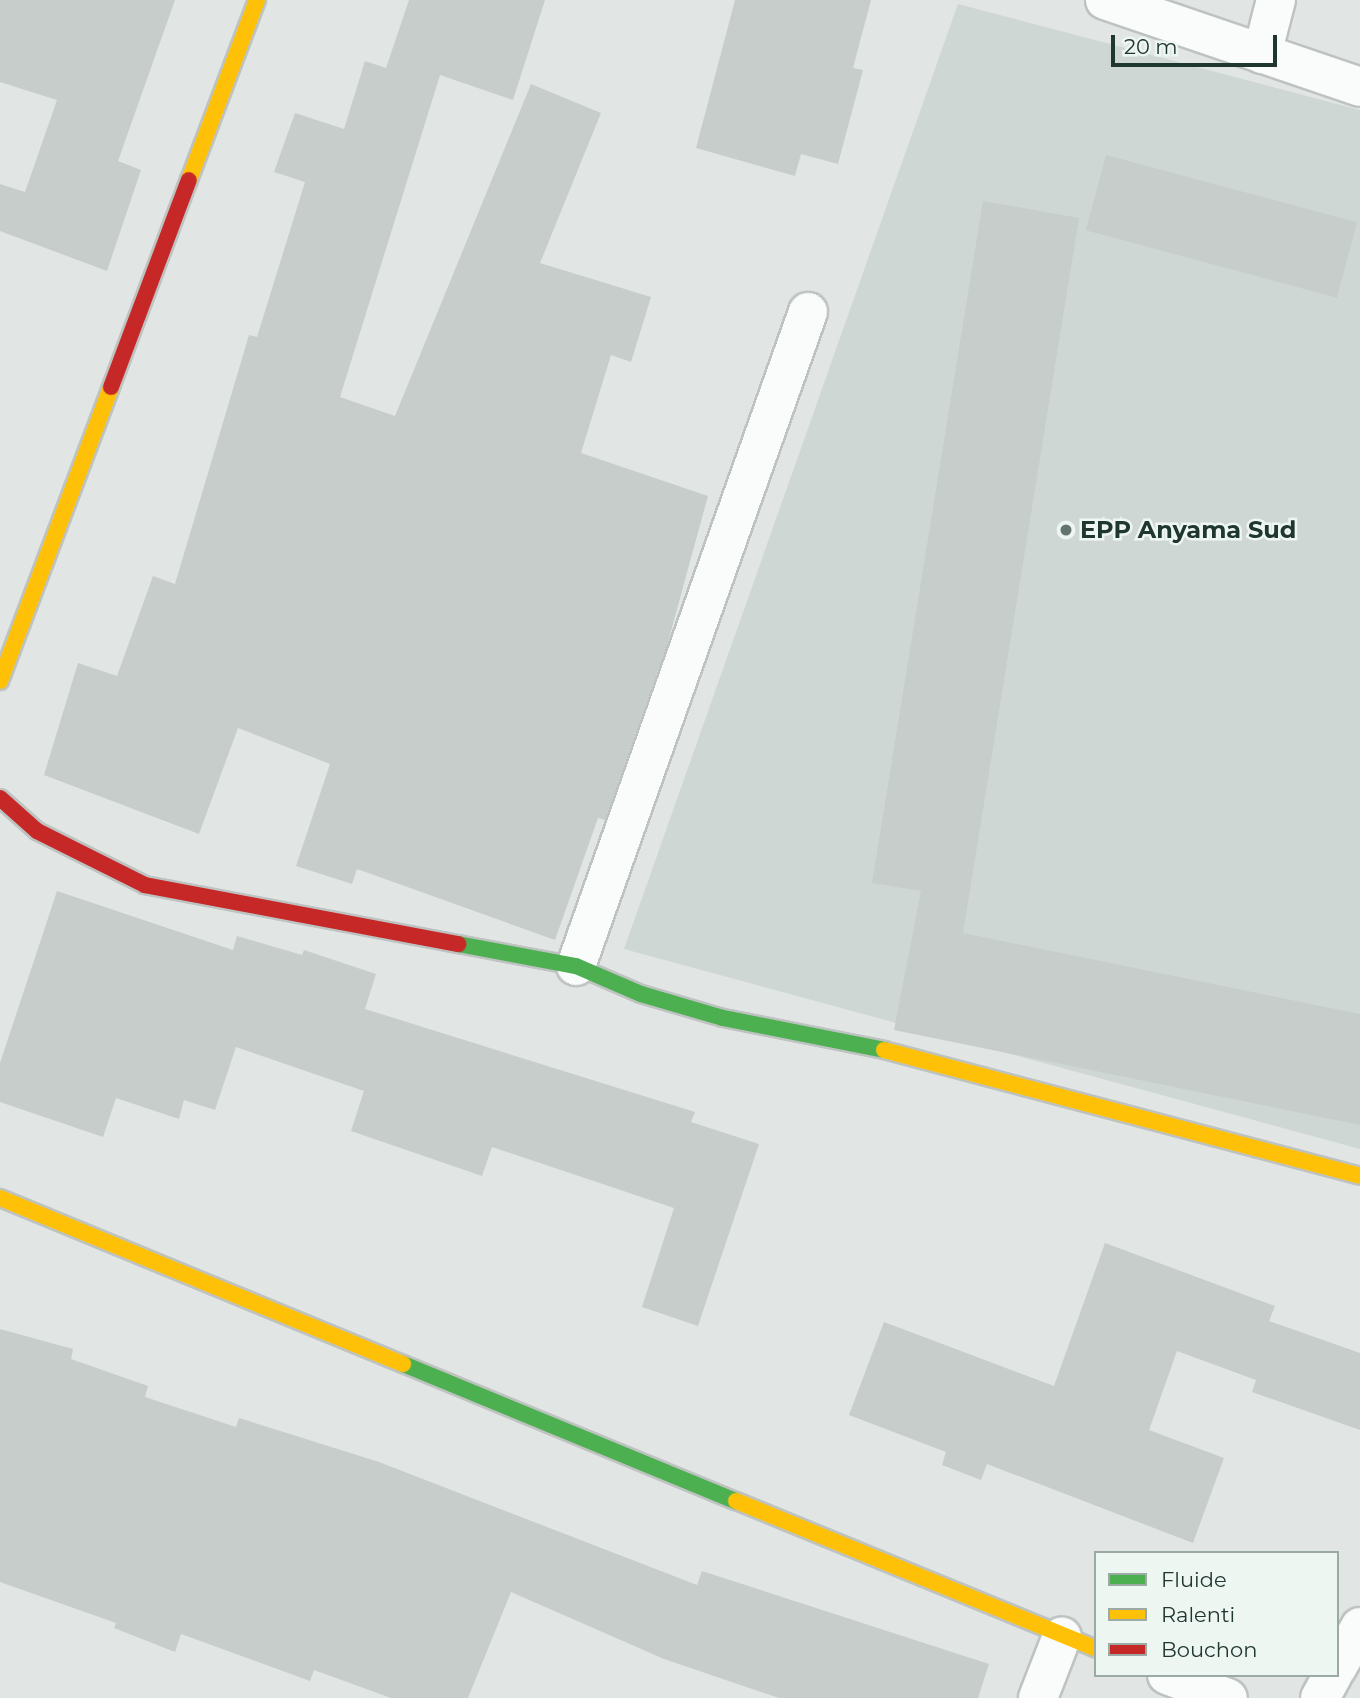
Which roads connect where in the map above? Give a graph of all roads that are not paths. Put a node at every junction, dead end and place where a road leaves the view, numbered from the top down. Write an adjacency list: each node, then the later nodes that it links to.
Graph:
1 (257, 0): 7 (street)
2 (1105, 0): 4 (street)
3 (1276, 0): 4 (street)
4 (1262, 54): 5 (street)
5 (1360, 87)
6 (808, 312): 9 (street)
7 (0, 681)
8 (0, 798): 9 (street)
9 (576, 966): 10 (street)
10 (1360, 1176)
11 (0, 1198): 13 (street)
12 (1360, 1627): 14 (street)
13 (1079, 1643): 17 (street)
14 (1339, 1664)
15 (1172, 1677): 18 (street)
16 (1332, 1677): 19 (street)
17 (1038, 1698)
18 (1228, 1698)
19 (1320, 1698)

